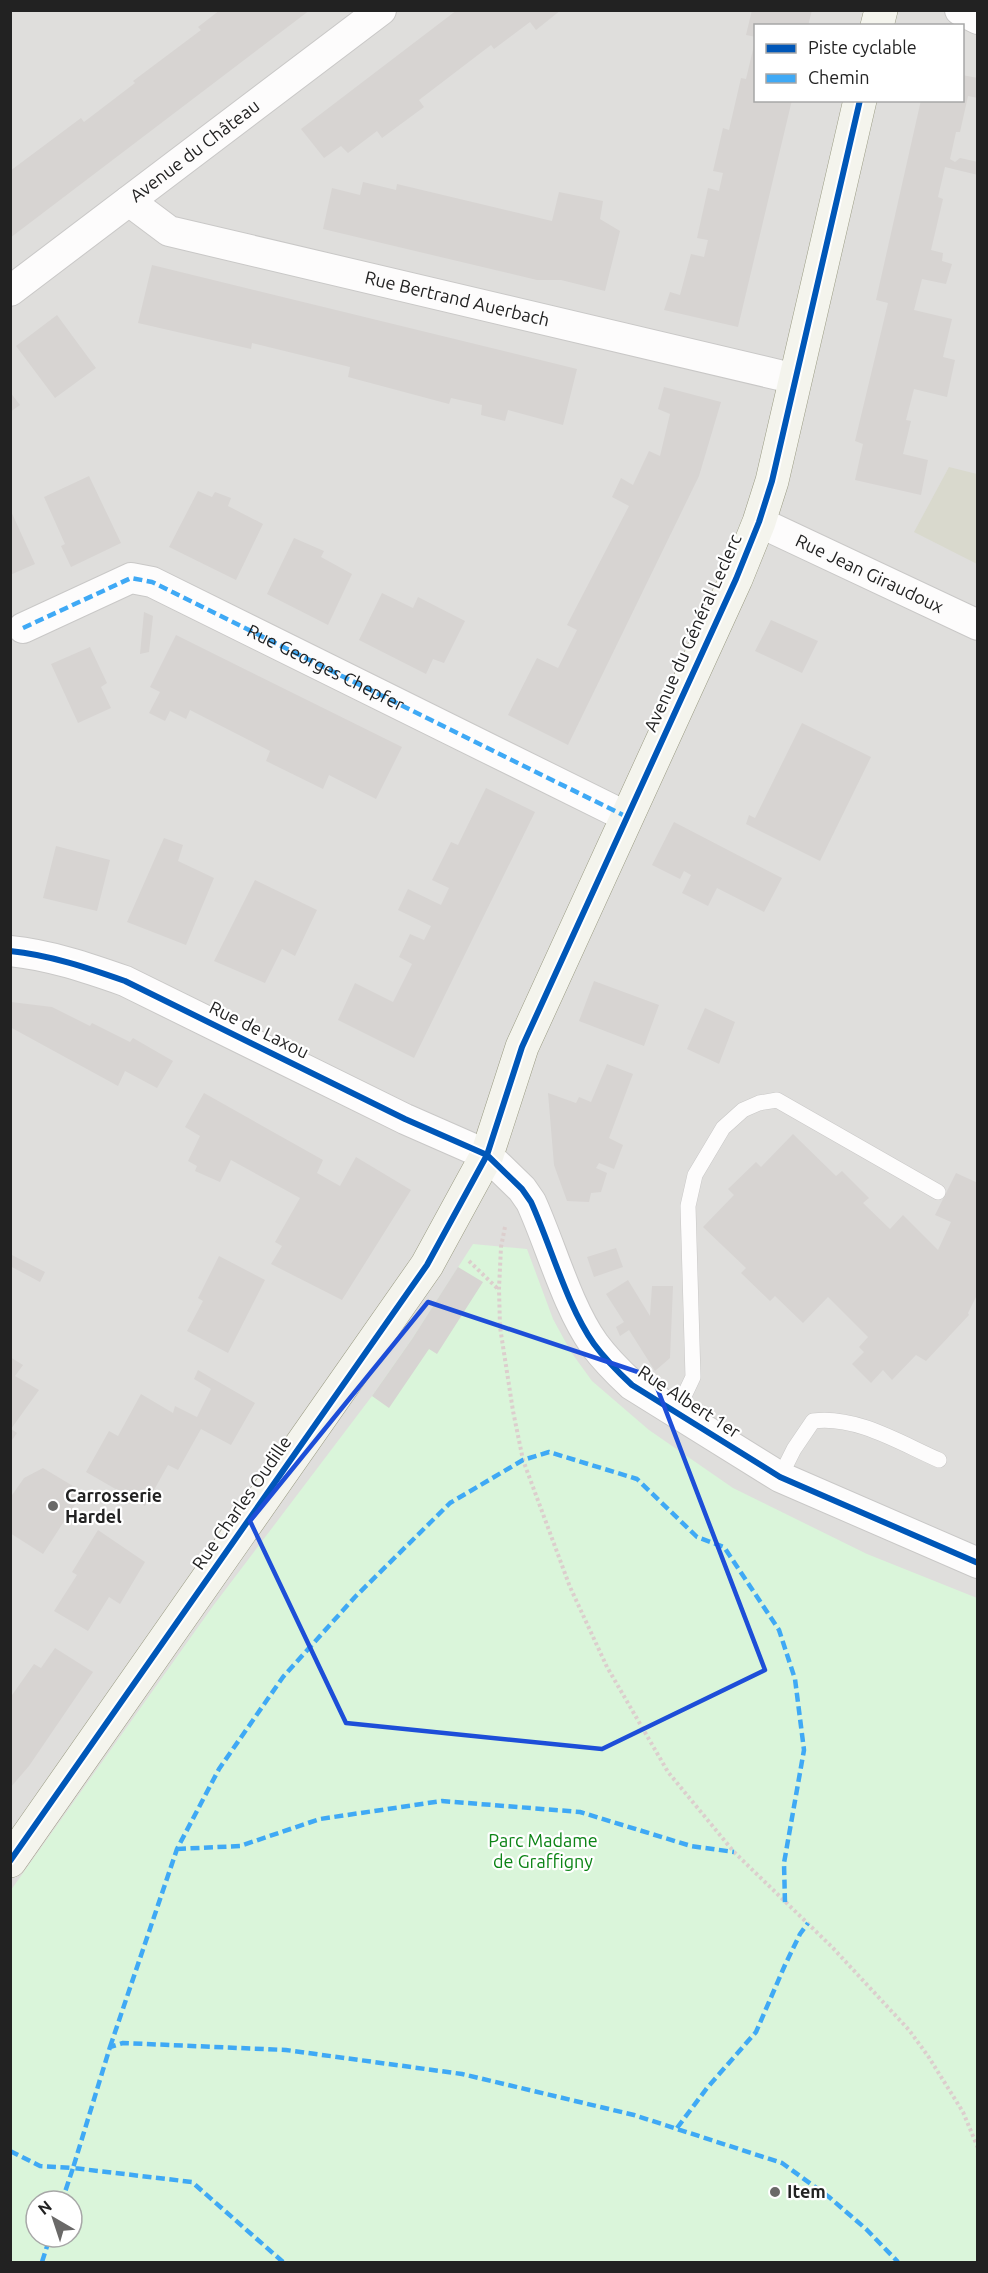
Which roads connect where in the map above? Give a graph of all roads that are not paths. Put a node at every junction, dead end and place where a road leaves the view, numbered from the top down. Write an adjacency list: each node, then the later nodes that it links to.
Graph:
1 (381, 10): 5 (street, Avenue du Château)
2 (960, 10): 3 (street)
3 (978, 20)
4 (860, 102): 7 (street, Avenue du Général Leclerc)
5 (129, 201): 6 (street, Avenue du Château); 7 (street, Rue Bertrand Auerbach)
6 (10, 291)
7 (796, 379): 8 (street, Avenue du Général Leclerc)
8 (759, 522): 9 (street, Rue Jean Giraudoux); 11 (street, Avenue du Général Leclerc)
9 (978, 625)
10 (23, 628): 11 (street, Rue Georges Chepfer)
11 (627, 817): 13 (street, Avenue du Général Leclerc)
12 (10, 951): 13 (street, Rue de Laxou)
13 (487, 1155): 15 (street, Rue Albert 1er); 19 (street, Rue Charles Oudille)
14 (938, 1192): 15 (lane)
15 (676, 1413): 17 (street, Rue Albert 1er)
16 (939, 1460): 17 (lane)
17 (780, 1477): 18 (street, Rue Albert 1er)
18 (978, 1563)
19 (10, 1861)

